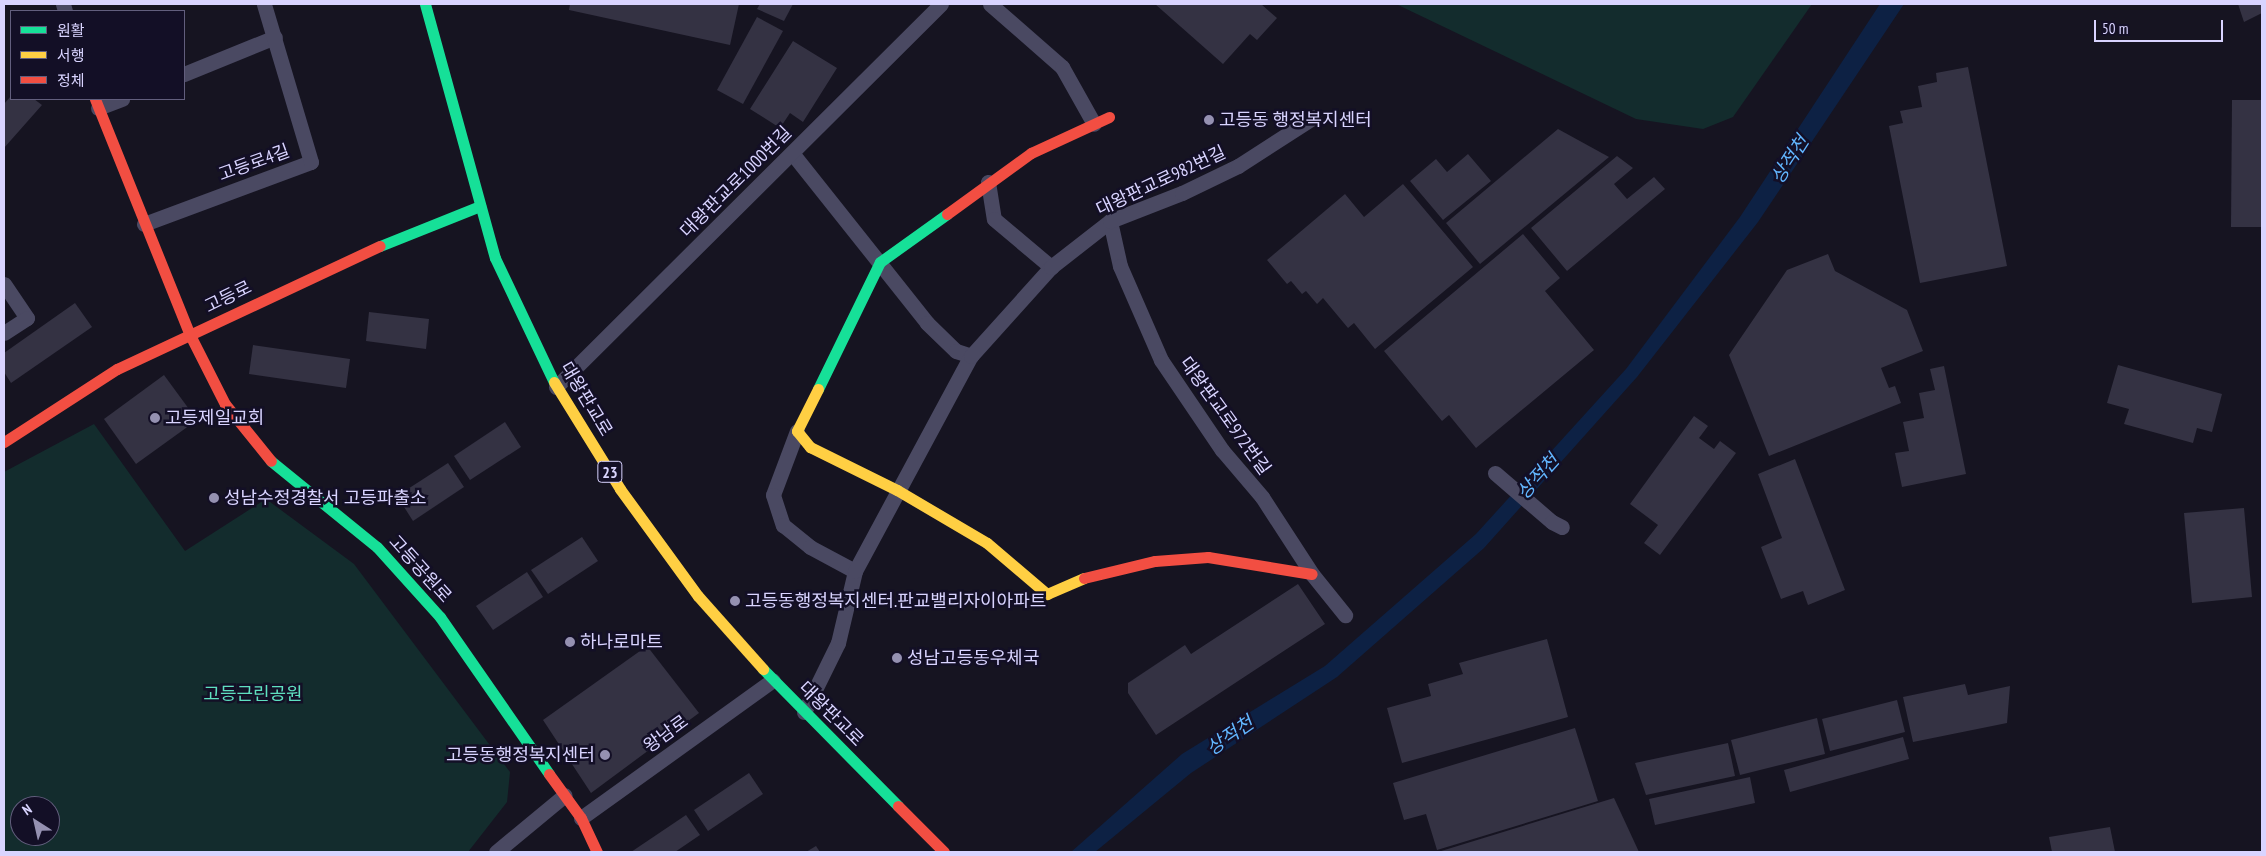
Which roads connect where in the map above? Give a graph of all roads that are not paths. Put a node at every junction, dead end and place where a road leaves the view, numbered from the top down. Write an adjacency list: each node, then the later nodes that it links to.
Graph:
1 (264, 4): 5 (street, 고등로4길)
2 (424, 4): 14 (street, 대왕판교로 / 23)
3 (941, 4): 12 (street, 대왕판교로1000번길)
4 (990, 4): 11 (street)
5 (275, 37): 6 (street); 16 (street, 고등로4길)
6 (185, 74)
7 (117, 100): 8 (street)
8 (96, 104): 16 (street)
9 (1109, 117): 11 (street)
10 (1314, 117): 15 (street, 대왕판교로982번길)
11 (1094, 124): 13 (street)
12 (792, 153): 17 (street); 23 (street, 대왕판교로1000번길)
13 (988, 182): 17 (street); 18 (street)
14 (480, 206): 21 (street, 고등로); 23 (street, 대왕판교로 / 23)
15 (1110, 221): 18 (street, 대왕판교로982번길); 30 (street, 대왕판교로972번길)
16 (144, 224): 21 (street)
17 (880, 262): 22 (street); 24 (street)
18 (1051, 267): 22 (street, 대왕판교로982번길)
19 (4, 284): 20 (street)
20 (4, 333)
21 (190, 335): 25 (street, 고등로); 34 (street, 고등공원로)
22 (971, 356): 27 (street, 대왕판교로982번길)
23 (556, 387): 32 (street, 대왕판교로 / 23)
24 (797, 431): 27 (street); 29 (street)
25 (4, 442)
26 (1498, 476): 28 (street)
27 (897, 490): 29 (street, 대왕판교로982번길); 30 (street)
28 (1557, 524)
29 (855, 570): 33 (street, 대왕판교로982번길)
30 (1312, 574): 31 (street, 대왕판교로972번길)
31 (1345, 615)
32 (772, 680): 33 (street, 대왕판교로 / 23); 35 (street, 왕남로)
33 (804, 712): 38 (street, 대왕판교로 / 23)
34 (565, 794): 35 (street, 고등공원로); 36 (street)
35 (581, 818): 37 (street, 고등공원로)
36 (496, 852)
37 (598, 852)
38 (944, 852)

